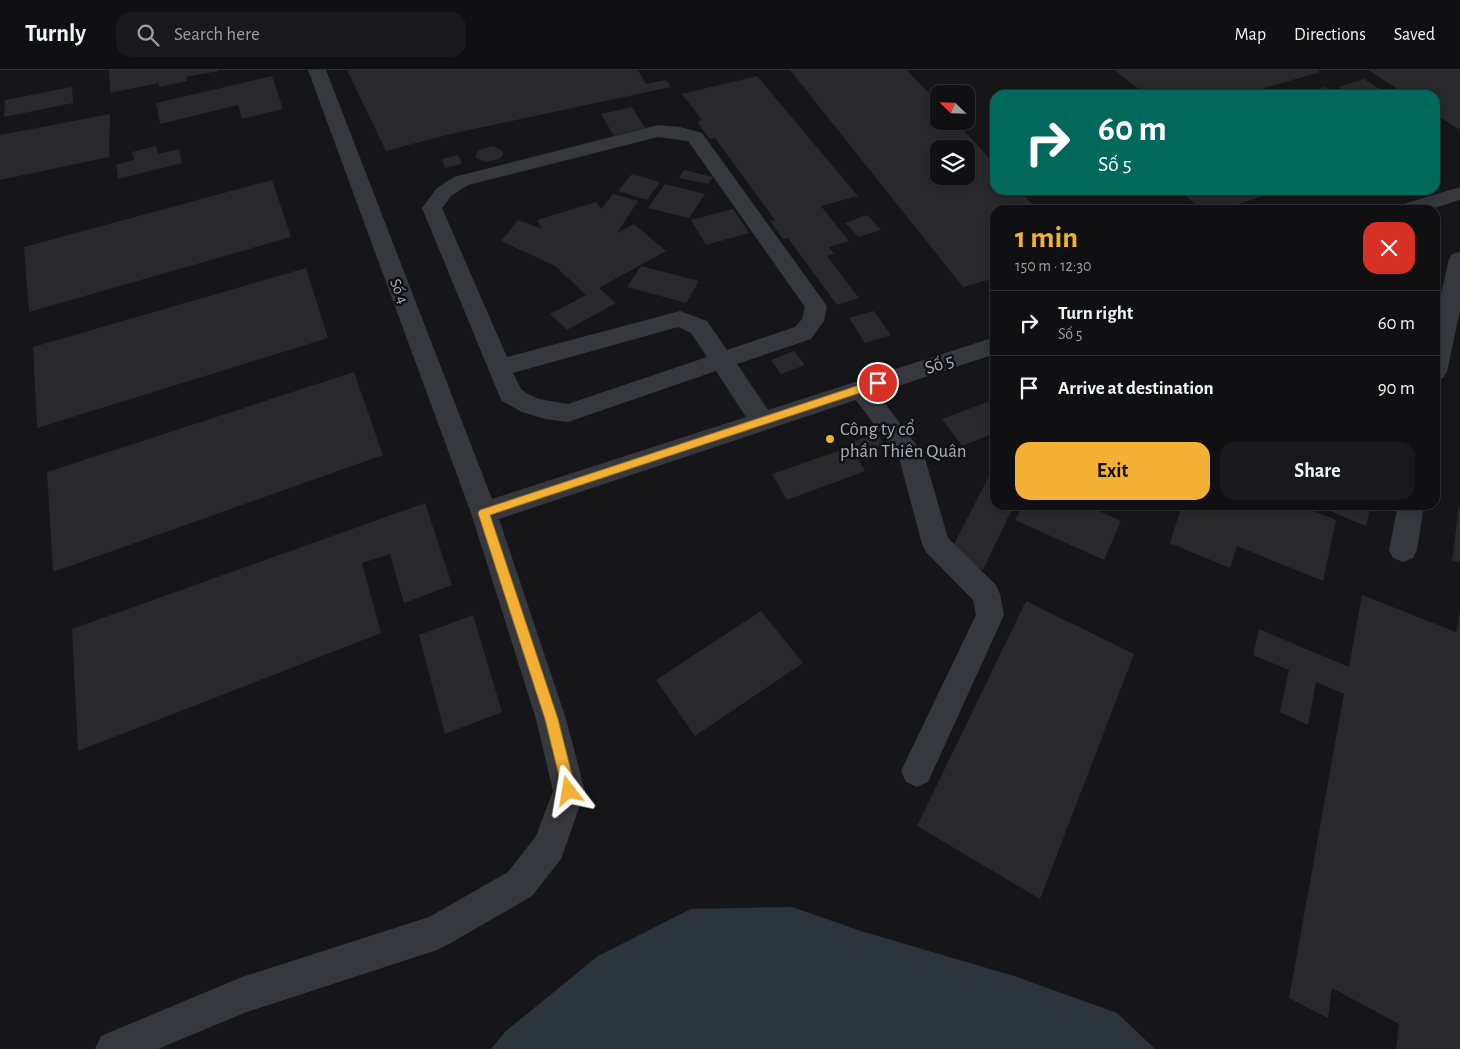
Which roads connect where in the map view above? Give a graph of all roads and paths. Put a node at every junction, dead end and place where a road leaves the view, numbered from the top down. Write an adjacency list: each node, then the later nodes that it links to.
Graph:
1 (317, 70): 12 (street, Số 4)
2 (1460, 193): 3 (street)
3 (1423, 205)
4 (1460, 259): 6 (street)
5 (990, 347): 9 (street, Số 5)
6 (1440, 349)
7 (723, 360): 8 (street); 8 (street); 8 (street); 10 (street)
8 (499, 368)
9 (861, 389): 10 (street, Số 5); 14 (street)
10 (762, 421): 12 (street, Số 5)
11 (1410, 510): 13 (street)
12 (484, 513): 15 (street, Số 4)
13 (1403, 550)
14 (917, 770)
15 (114, 1049)

